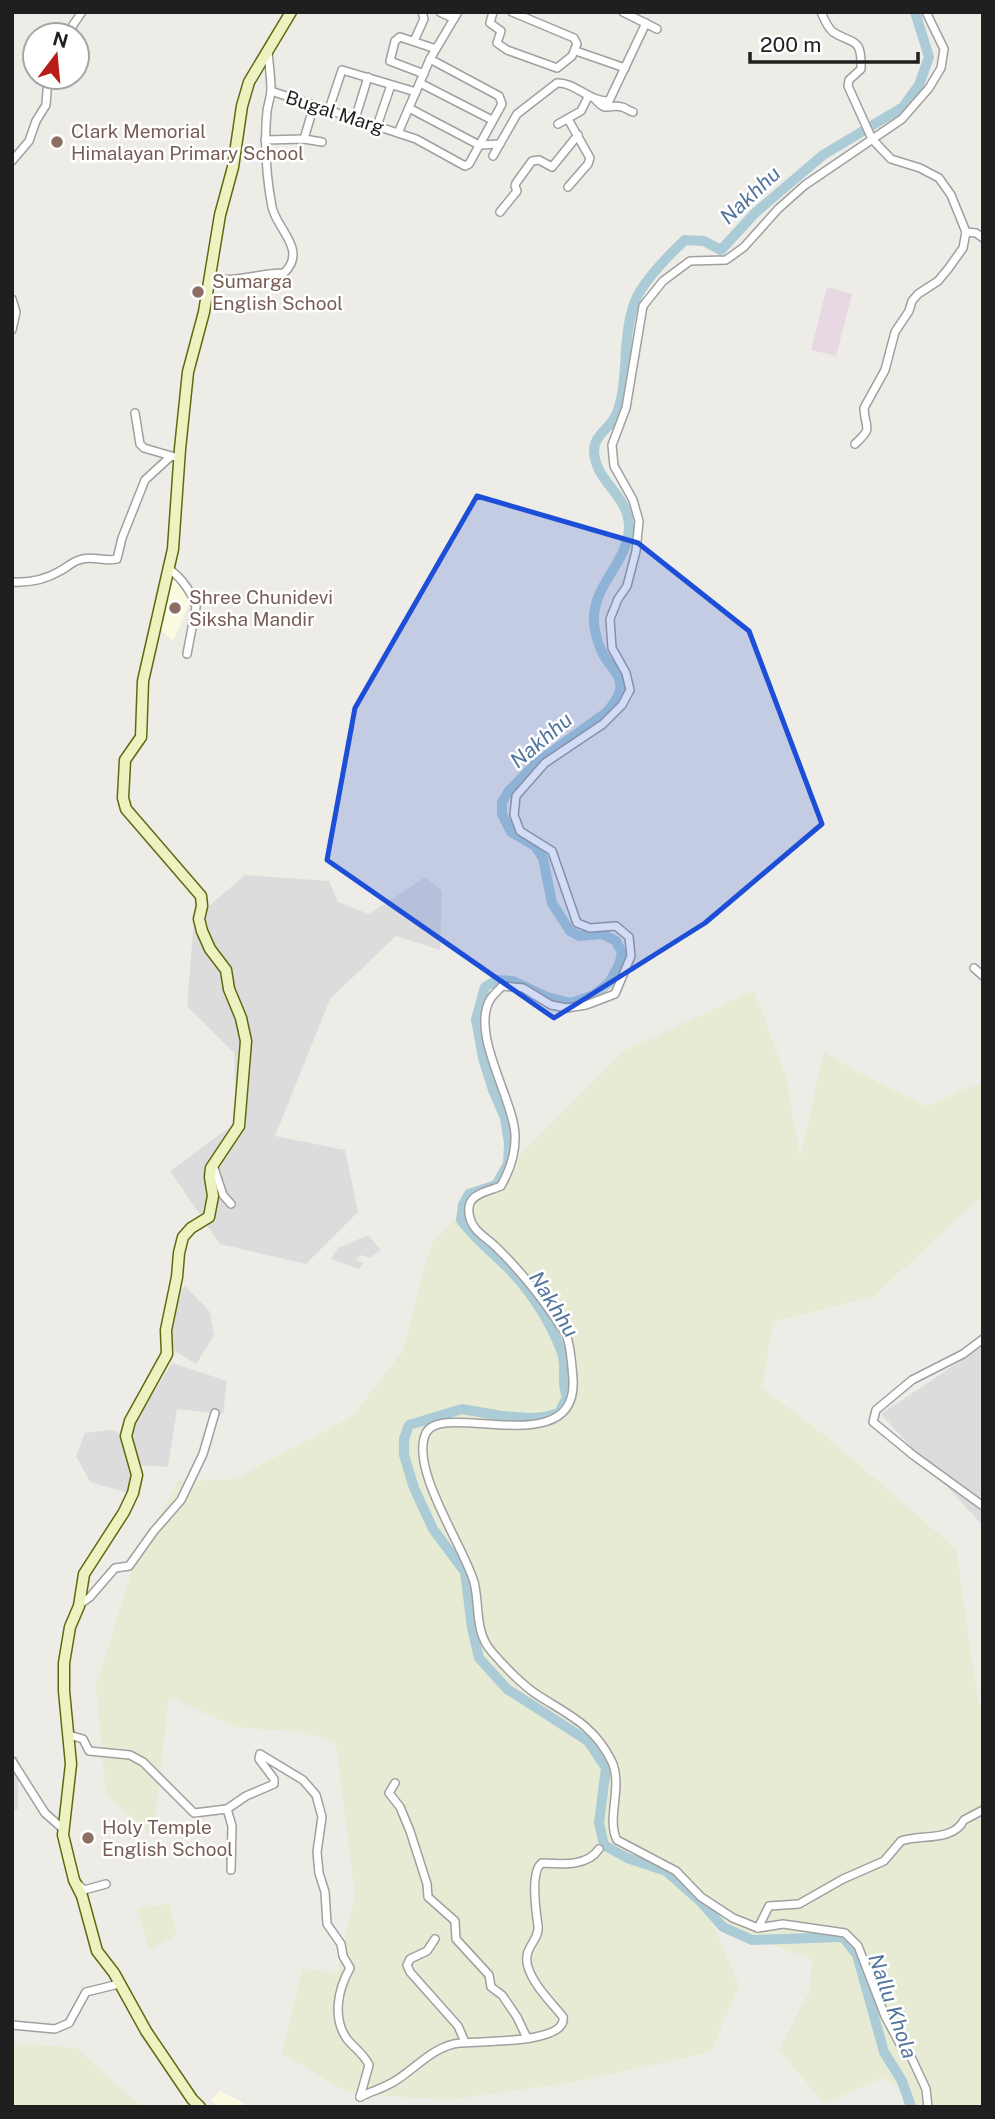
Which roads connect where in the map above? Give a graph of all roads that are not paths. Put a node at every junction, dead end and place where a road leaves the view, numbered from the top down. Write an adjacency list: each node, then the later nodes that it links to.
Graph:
1 (291, 12): 14 (main road)
2 (422, 12): 12 (street)
3 (440, 12): 9 (street)
4 (493, 12): 15 (street)
5 (512, 12): 15 (street)
6 (623, 12): 10 (street)
7 (821, 12): 37 (street)
8 (926, 12): 37 (street)
9 (456, 15): 13 (street, Bugal Marg)
10 (646, 23): 11 (street); 17 (street)
11 (657, 29)
12 (414, 41): 13 (street); 18 (street)
13 (436, 49): 16 (street, Bugal Marg)
14 (268, 51): 23 (street); 49 (main road)
15 (576, 51): 17 (street)
16 (430, 59): 18 (street, Bugal Marg); 32 (street, Bugal Marg)
17 (625, 68): 25 (street)
18 (424, 74): 20 (street, Bugal Marg)
19 (368, 78): 21 (street); 28 (street); 30 (street)
20 (421, 83): 24 (street, Bugal Marg); 32 (street)
21 (391, 85): 24 (street); 34 (street)
22 (47, 91): 44 (street)
23 (271, 91): 26 (street, Bugal Marg); 39 (street)
24 (416, 92): 27 (street, Bugal Marg)
25 (591, 98): 29 (street); 31 (street); 41 (street)
26 (314, 105): 28 (street, Bugal Marg); 38 (street)
27 (409, 108): 35 (street, Bugal Marg); 42 (street)
28 (329, 110): 30 (street, Bugal Marg)
29 (633, 112)
30 (355, 118): 34 (street, Bugal Marg)
31 (568, 119): 33 (street); 36 (street)
32 (492, 120): 42 (street, Bugal Marg)
33 (558, 124)
34 (377, 126): 35 (street, Bugal Marg)
35 (398, 133): 42 (street, Bugal Marg)
36 (578, 135): 45 (street); 46 (street)
37 (872, 137): 47 (street); 77 (street)
38 (304, 139): 39 (street); 40 (street)
39 (265, 140): 49 (street)
40 (322, 142)
41 (500, 144): 42 (street); 43 (street)
42 (479, 145)
43 (494, 156)
44 (12, 161)
45 (568, 187)
46 (500, 212)
47 (966, 232): 48 (street); 53 (street)
48 (983, 238)
49 (211, 278): 54 (main road)
50 (12, 299): 51 (street)
51 (12, 330)
52 (135, 414): 54 (street)
53 (855, 444)
54 (176, 454): 55 (main road); 56 (street)
55 (170, 570): 57 (street); 60 (main road)
56 (12, 582)
57 (187, 654)
58 (974, 968): 59 (street)
59 (983, 976)
60 (214, 1165): 61 (street); 65 (main road)
61 (231, 1204)
62 (983, 1339): 64 (street)
63 (215, 1413): 65 (street)
64 (983, 1506)
65 (79, 1606): 66 (main road)
66 (69, 1735): 70 (street); 72 (main road)
67 (12, 1761): 68 (street)
68 (14, 1773): 72 (street)
69 (395, 1783): 81 (street)
70 (227, 1809): 74 (street); 82 (street)
71 (983, 1810): 77 (street)
72 (63, 1829): 75 (main road)
73 (598, 1849): 81 (street)
74 (231, 1870)
75 (74, 1880): 76 (street); 79 (main road)
76 (106, 1884)
77 (758, 1928): 84 (street)
78 (435, 1939): 82 (street)
79 (119, 1984): 80 (street); 83 (main road)
80 (12, 2025)
81 (527, 2038): 82 (street)
82 (465, 2042)
83 (200, 2107)
84 (928, 2107)

